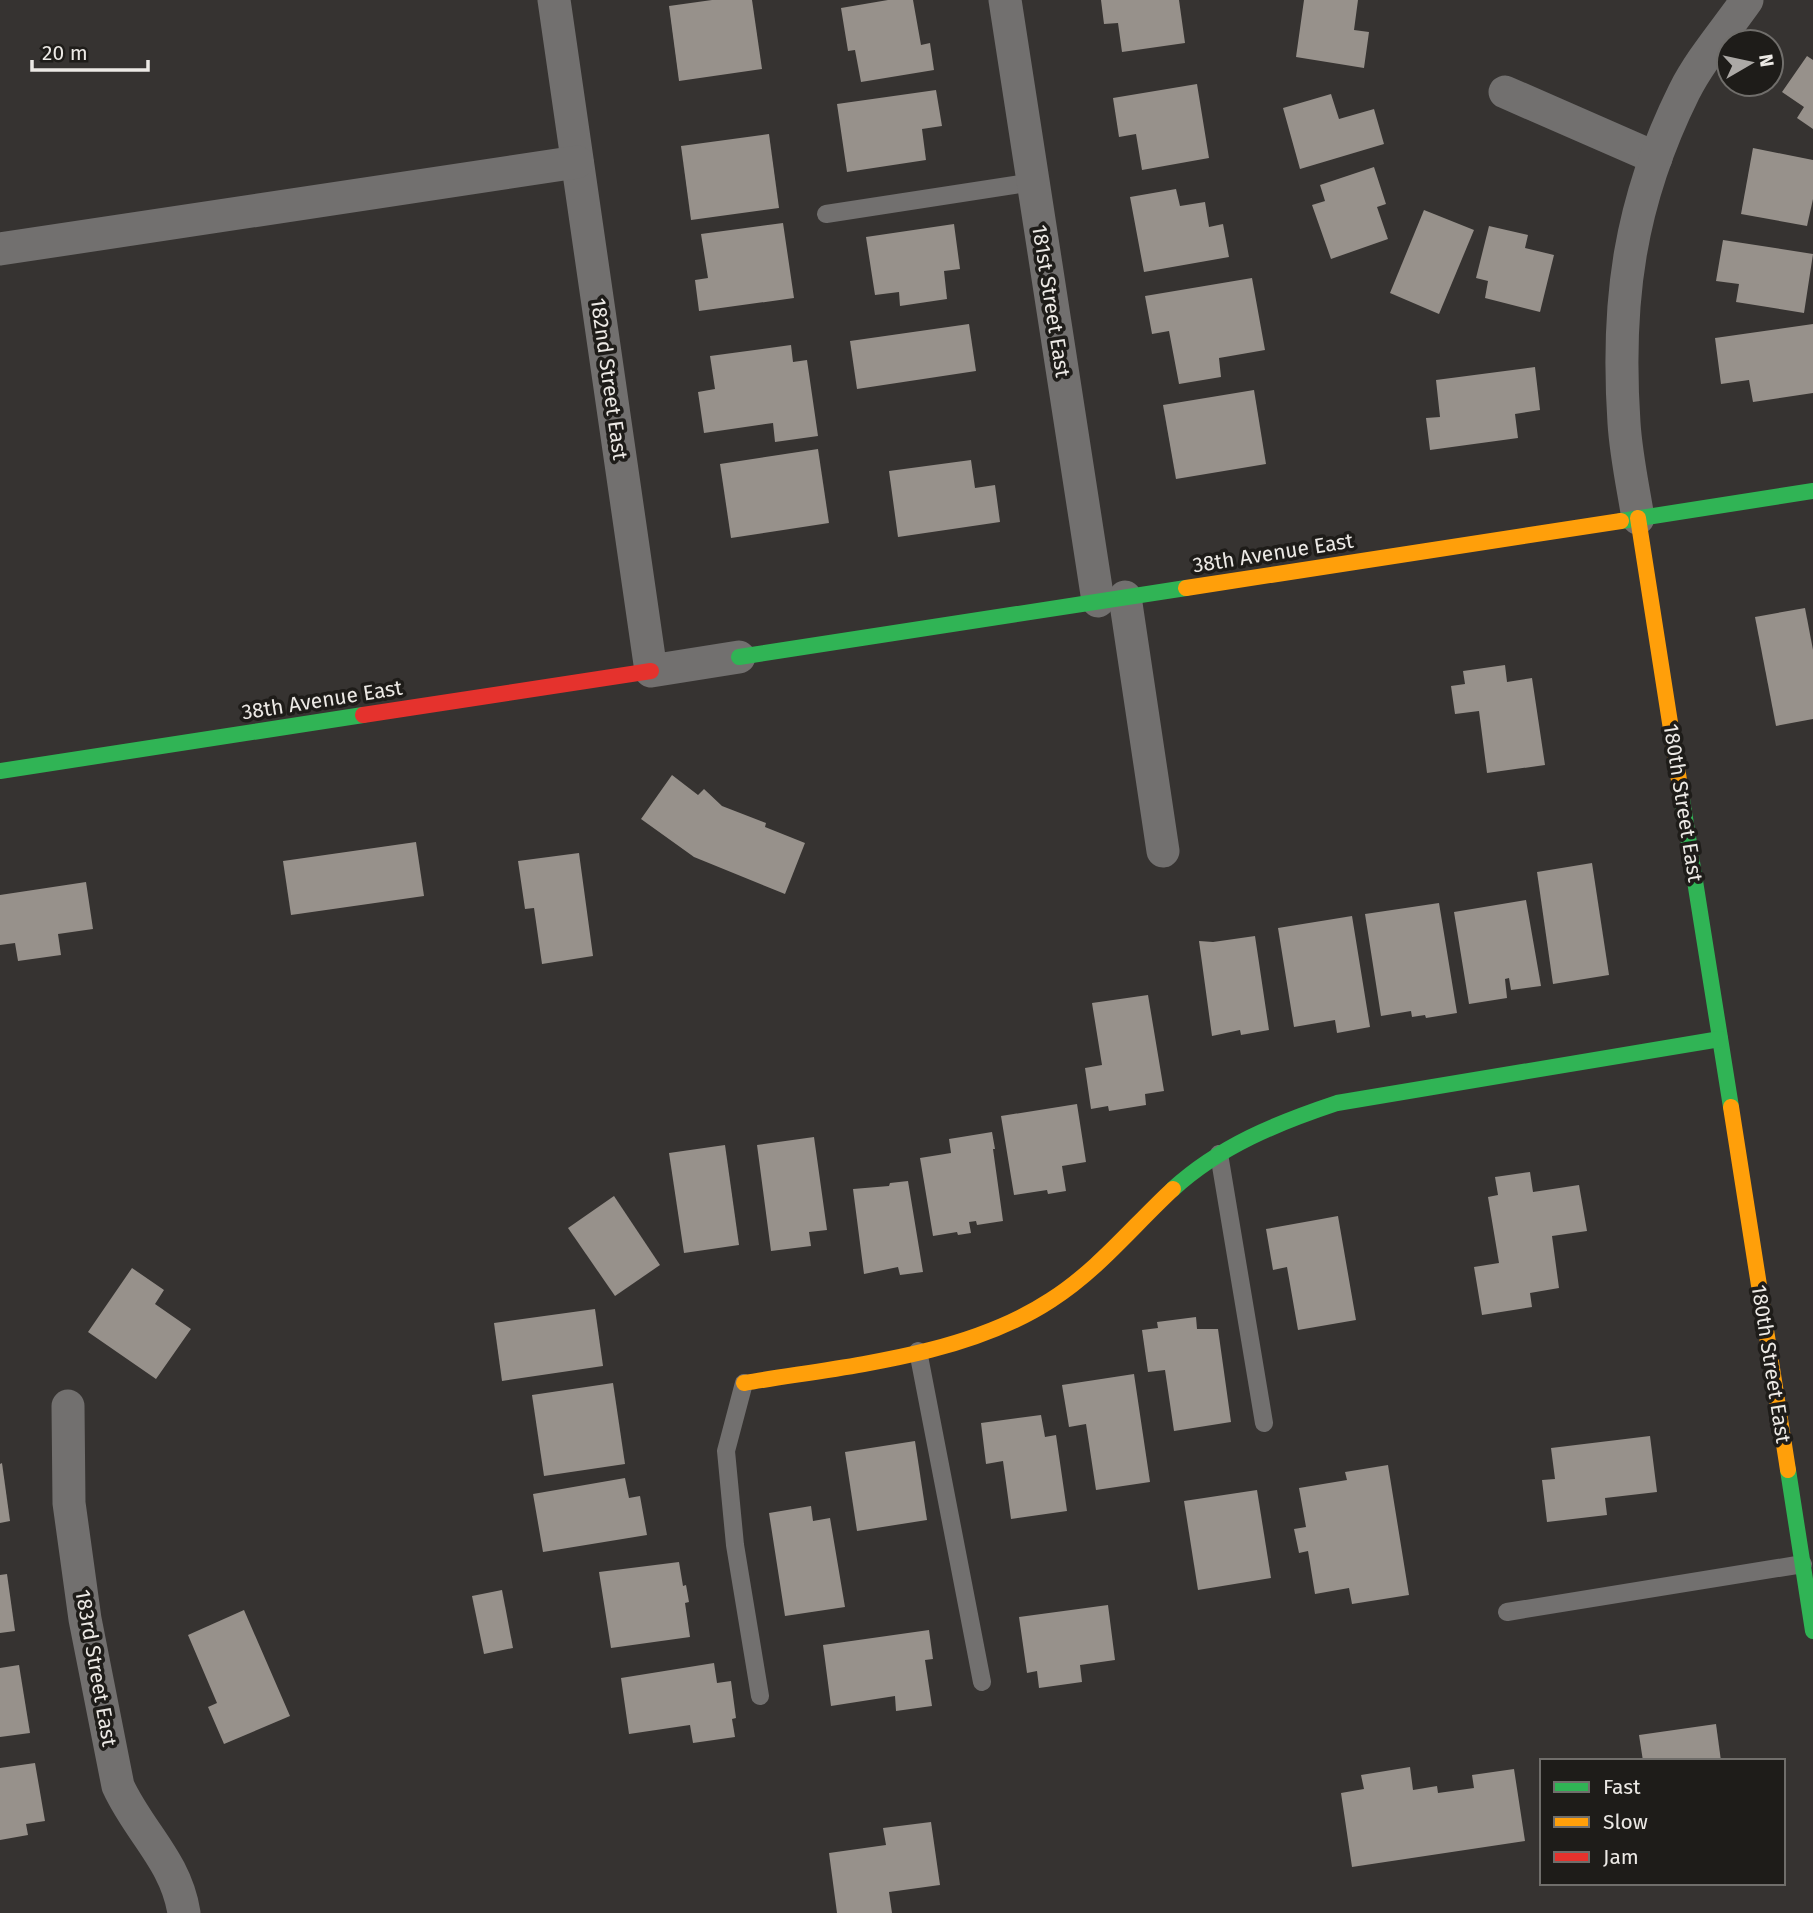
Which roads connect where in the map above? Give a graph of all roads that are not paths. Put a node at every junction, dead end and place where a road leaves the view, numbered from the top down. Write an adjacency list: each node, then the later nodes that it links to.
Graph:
1 (554, 0): 6 (street, 182nd Street East)
2 (1005, 0): 7 (street, 181st Street East)
3 (1747, 0): 5 (street, 180th Street East)
4 (1505, 92): 5 (street)
5 (1656, 158): 11 (street, 180th Street East)
6 (577, 162): 9 (street); 14 (street, 182nd Street East)
7 (1033, 182): 8 (lane); 12 (street, 181st Street East)
8 (825, 214)
9 (0, 249)
10 (1813, 491): 11 (street, 38th Avenue East)
11 (1638, 518): 12 (street, 38th Avenue East); 17 (street, 180th Street East)
12 (1111, 599): 13 (street, 38th Avenue East); 16 (street, 181st Street East)
13 (739, 657): 14 (street)
14 (651, 671): 15 (street, 38th Avenue East)
15 (0, 771)
16 (1163, 850)
17 (1720, 1039): 18 (street); 23 (street, 180th Street East)
18 (1219, 1154): 19 (street); 22 (lane)
19 (918, 1351): 20 (street); 26 (lane)
20 (744, 1383): 27 (lane)
21 (68, 1406): 28 (street, 183rd Street East)
22 (1264, 1423)
23 (1802, 1564): 24 (lane); 25 (street, 180th Street East)
24 (1507, 1612)
25 (1813, 1631)
26 (982, 1682)
27 (760, 1696)
28 (184, 1913)

